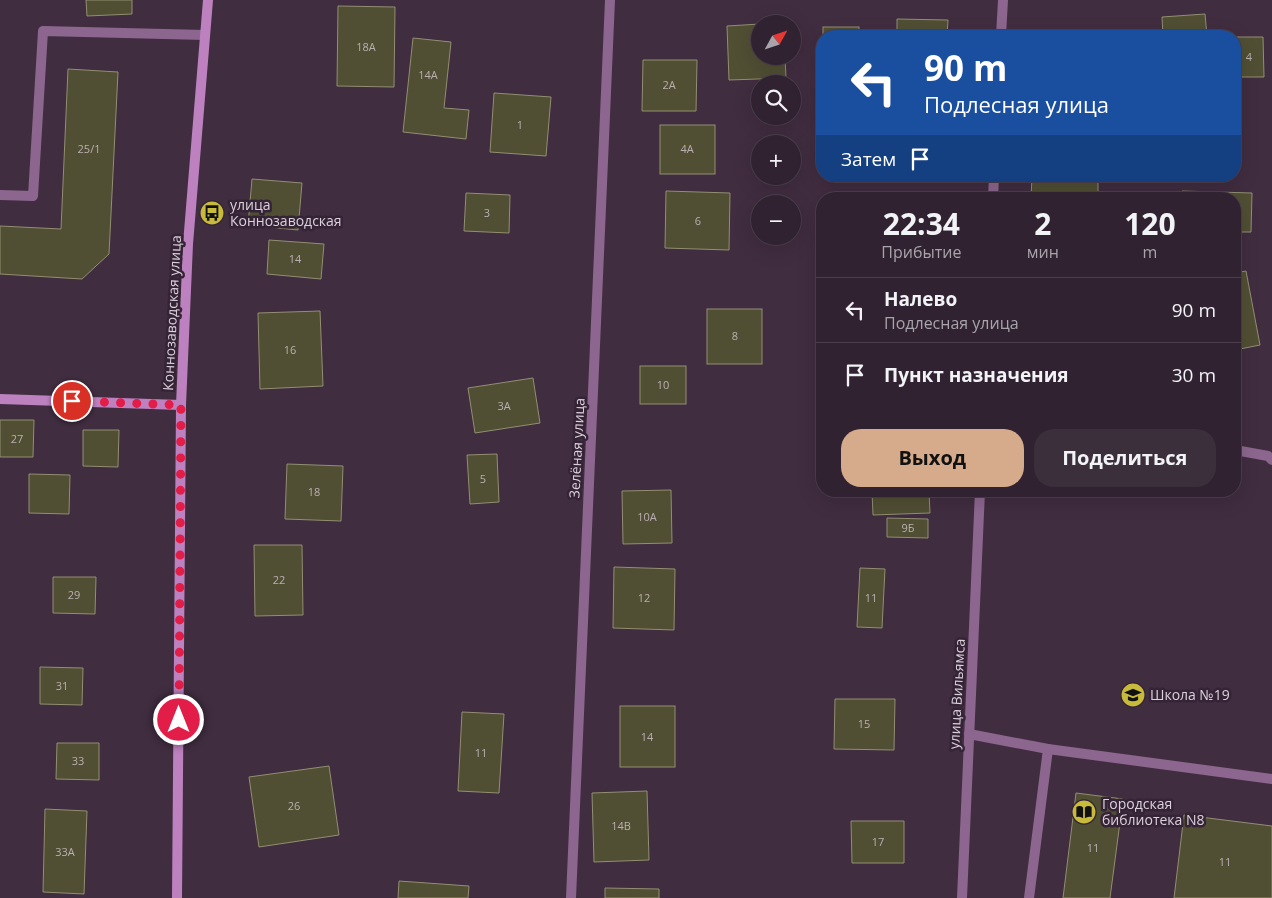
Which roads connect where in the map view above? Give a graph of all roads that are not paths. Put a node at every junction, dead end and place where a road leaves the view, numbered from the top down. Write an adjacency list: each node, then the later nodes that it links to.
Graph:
1 (208, 0): 5 (main road, Коннозаводская улица)
2 (610, 0): 16 (street, Зелёная улица)
3 (1003, 0): 4 (street)
4 (1001, 30)
5 (205, 34): 6 (street); 8 (main road, Коннозаводская улица)
6 (0, 195)
7 (0, 399): 8 (main road)
8 (181, 405): 15 (main road, Коннозаводская улица)
9 (1241, 451): 10 (street)
10 (1272, 460)
11 (980, 497): 12 (street, улица Вильямса)
12 (969, 734): 13 (street); 17 (street, улица Вильямса)
13 (1048, 749): 14 (street); 18 (street)
14 (1272, 779)
15 (178, 898)
16 (571, 898)
17 (962, 898)
18 (1029, 898)

